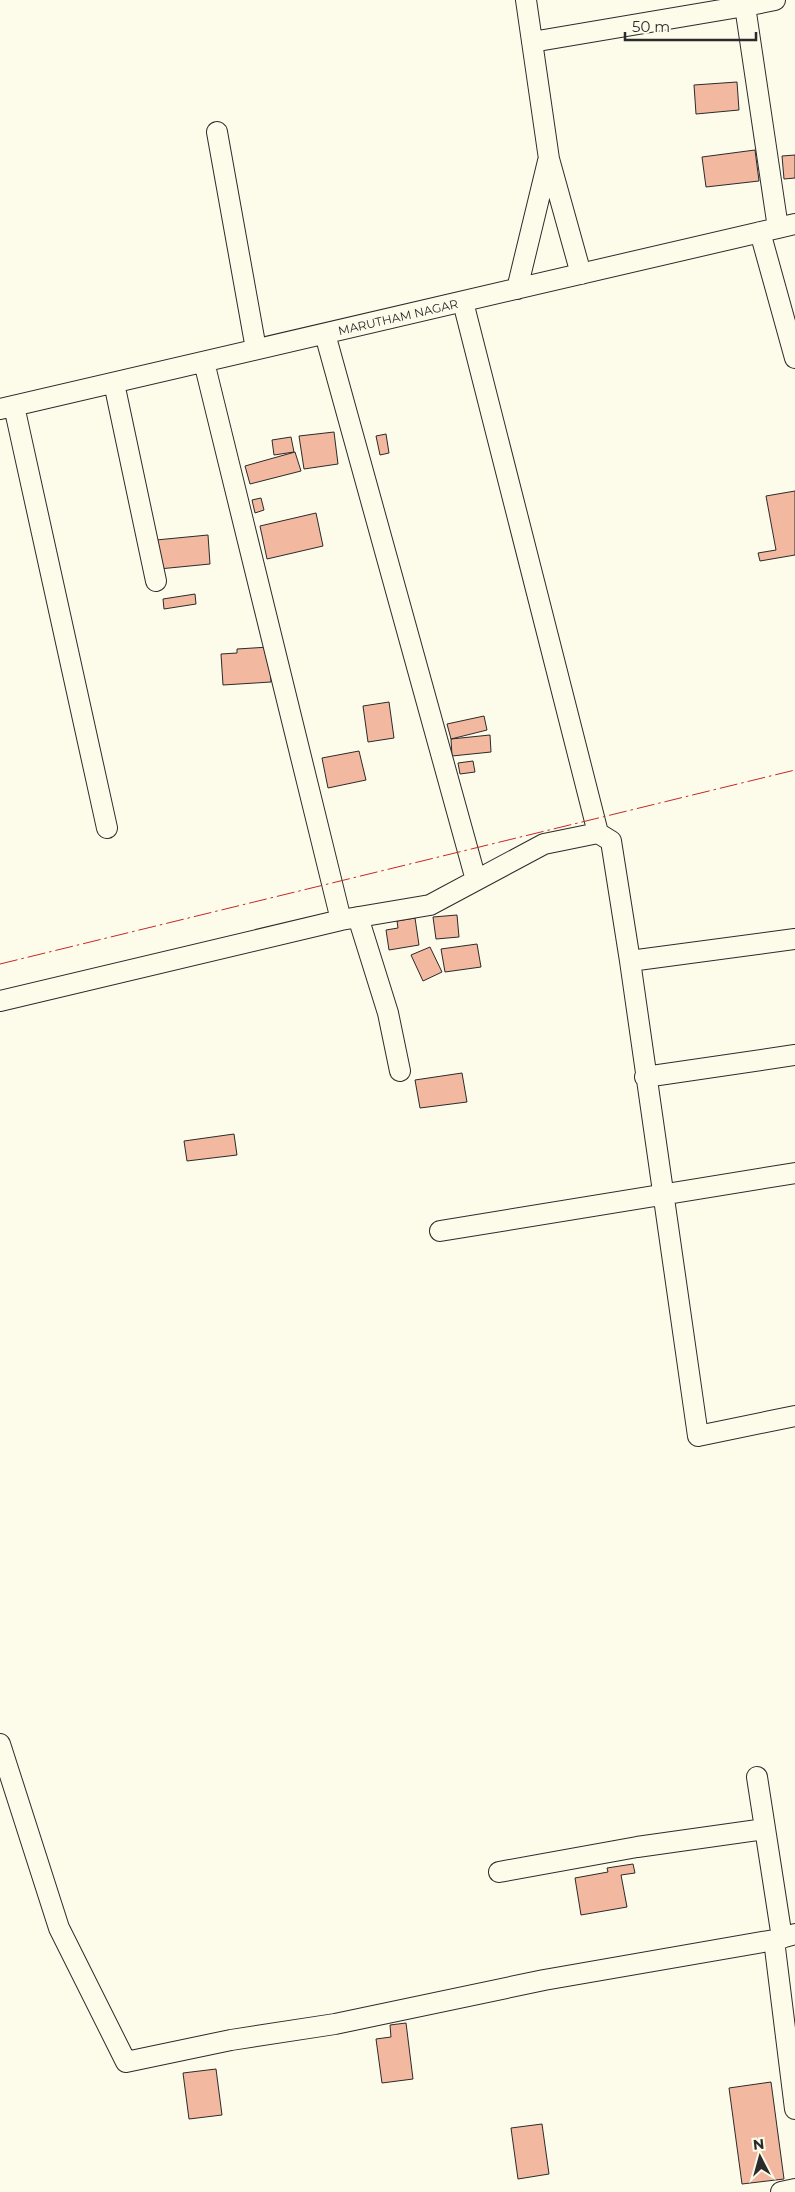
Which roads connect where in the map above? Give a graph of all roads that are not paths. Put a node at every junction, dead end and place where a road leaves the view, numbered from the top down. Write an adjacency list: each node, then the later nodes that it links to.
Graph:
1 (526, 0): 4 (street)
2 (775, 0): 3 (street)
3 (745, 6): 4 (street); 7 (street)
4 (532, 42): 6 (street)
5 (217, 132): 12 (street)
6 (549, 159): 8 (street); 9 (street)
7 (778, 228): 8 (street, MARUTHAM NAGAR); 13 (street)
8 (581, 274): 9 (street, MARUTHAM NAGAR)
9 (517, 289): 10 (street, MARUTHAM NAGAR)
10 (463, 302): 11 (street, MARUTHAM NAGAR); 19 (street)
11 (325, 334): 12 (street, MARUTHAM NAGAR); 20 (street)
12 (256, 350): 14 (street, MARUTHAM NAGAR)
13 (795, 358)
14 (204, 362): 15 (street, MARUTHAM NAGAR); 21 (street)
15 (114, 383): 16 (street, MARUTHAM NAGAR); 17 (street)
16 (7, 407): 18 (street)
17 (156, 581)
18 (107, 828)
19 (598, 833): 20 (street); 23 (street)
20 (476, 880): 21 (street)
21 (350, 918): 24 (street); 26 (street)
22 (795, 939): 23 (street)
23 (630, 961): 27 (street)
24 (0, 1001)
25 (795, 1056): 27 (street)
26 (400, 1071)
27 (646, 1077): 29 (street)
28 (795, 1173): 29 (street)
29 (664, 1194): 30 (street); 31 (street)
30 (440, 1231)
31 (795, 1416)
32 (0, 1744): 36 (street)
33 (757, 1777): 34 (street)
34 (765, 1829): 35 (street); 36 (street)
35 (499, 1872)
36 (784, 1937): 37 (street)
37 (795, 2110)
38 (795, 2189): 39 (street)
39 (781, 2192)

